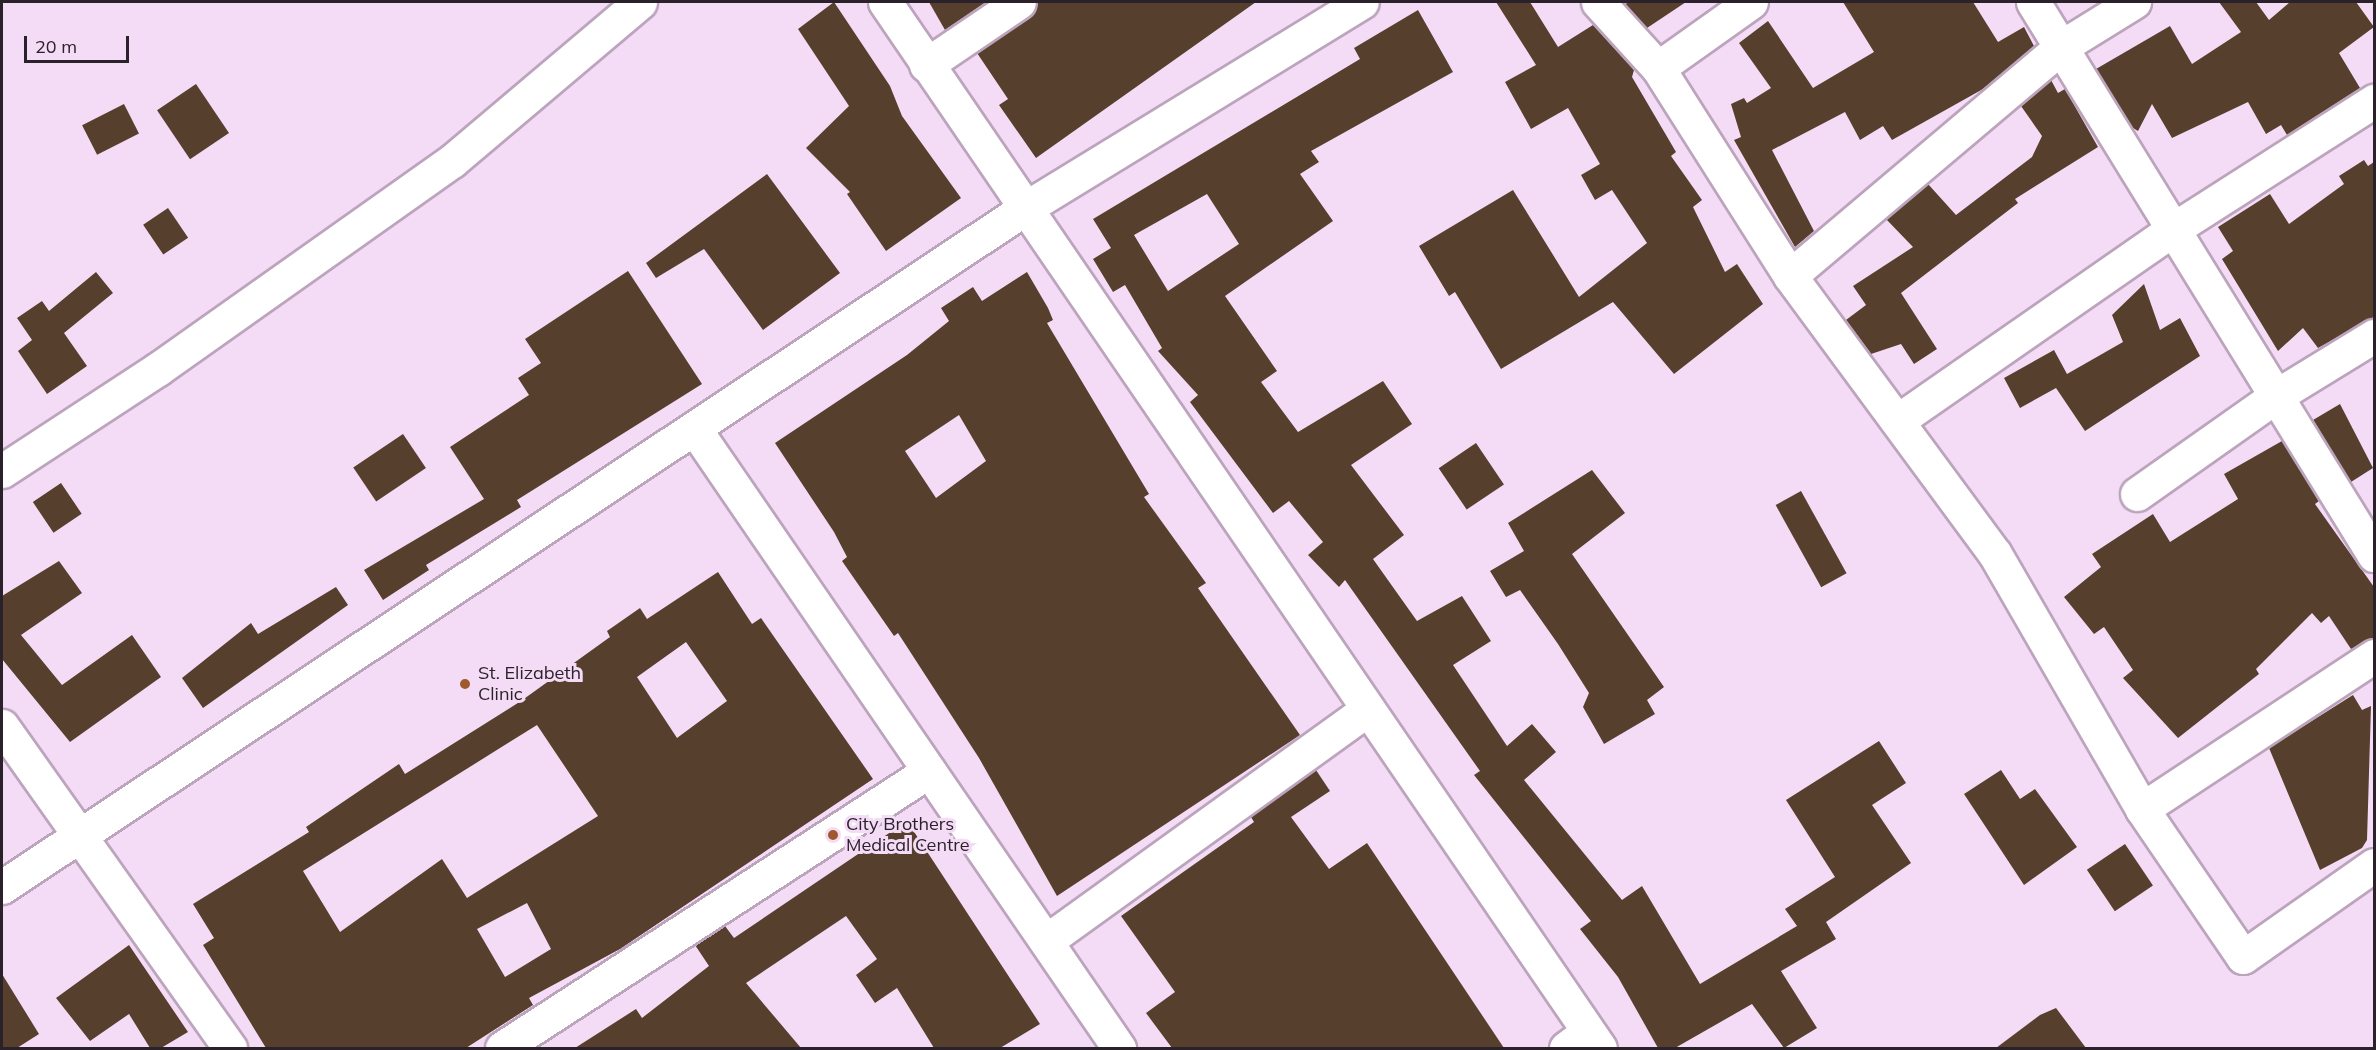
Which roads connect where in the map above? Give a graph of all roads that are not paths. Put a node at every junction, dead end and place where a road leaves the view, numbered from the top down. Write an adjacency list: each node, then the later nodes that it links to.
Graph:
1 (640, 2): 20 (street)
2 (885, 2): 10 (street)
3 (1019, 2): 10 (street)
4 (1362, 2): 13 (street)
5 (1598, 2): 11 (street)
6 (1751, 2): 11 (street)
7 (2033, 2): 9 (street)
8 (2134, 2): 9 (street)
9 (2061, 47): 14 (street); 15 (street)
10 (926, 64): 13 (street)
11 (1658, 68): 15 (street)
12 (2374, 101): 14 (street)
13 (1024, 209): 19 (street); 24 (street)
14 (2172, 230): 17 (street); 18 (street)
15 (1790, 276): 18 (street)
16 (2374, 336): 17 (street)
17 (2276, 396): 21 (street); 22 (street)
18 (1900, 419): 27 (street)
19 (694, 428): 26 (street); 28 (street)
20 (2, 471)
21 (2137, 494)
22 (2374, 555)
23 (2374, 656): 27 (street)
24 (1367, 710): 31 (street); 32 (street)
25 (2, 726): 28 (street)
26 (929, 771): 31 (street); 35 (street)
27 (2142, 809): 29 (street)
28 (78, 836): 30 (street); 34 (street)
29 (2374, 865)
30 (2, 887)
31 (1049, 939): 33 (street)
32 (1584, 1043)
33 (1108, 1045)
34 (230, 1048)
35 (502, 1048)

